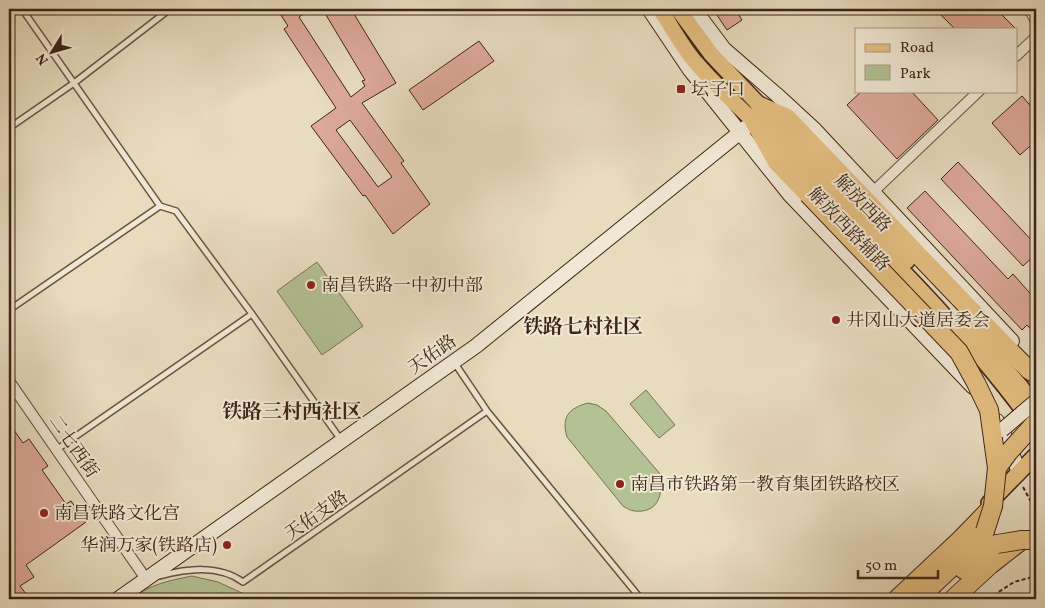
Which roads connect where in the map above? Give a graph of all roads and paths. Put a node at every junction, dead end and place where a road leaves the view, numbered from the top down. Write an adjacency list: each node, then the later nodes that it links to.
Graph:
1 (22, 9): 14 (lane)
2 (170, 9): 14 (lane)
3 (648, 9): 13 (main road, 解放西路辅路)
4 (694, 9): 11 (main road)
5 (1029, 9): 7 (street)
6 (667, 10): 8 (main road, 解放西路); 10 (main road, 解放西路)
7 (1036, 21)
8 (695, 32): 11 (main road); 16 (main road, 解放西路)
9 (1036, 37): 12 (street)
10 (680, 40): 13 (main road); 16 (main road, 解放西路)
11 (724, 49): 19 (main road)
12 (1018, 54)
13 (690, 70): 18 (main road, 解放西路辅路)
14 (74, 83): 17 (lane); 20 (lane)
15 (978, 92): 19 (street)
16 (757, 114): 18 (main road, 天佑路); 25 (highway); 28 (main road, 解放西路); 31 (main road, 解放西路); 36 (highway, bridge)
17 (9, 128)
18 (740, 133): 23 (main road, 天佑路); 32 (main road, 解放西路辅路)
19 (873, 192): 24 (main road)
20 (160, 206): 21 (lane); 22 (lane)
21 (9, 310)
22 (252, 314): 33 (lane); 34 (lane)
23 (454, 362): 29 (lane); 33 (main road, 天佑路)
24 (1036, 367)
25 (1036, 374)
26 (9, 381): 34 (street, 二七西街)
27 (1036, 401): 32 (main road, bridge)
28 (1036, 408)
29 (488, 411): 42 (lane, 天佑支路); 44 (lane)
30 (1036, 422): 36 (highway, bridge)
31 (1036, 427)
32 (1002, 430): 37 (main road, 解放西路辅路)
33 (342, 441): 42 (main road, 天佑路)
34 (56, 450): 42 (street, 二七西街)
35 (1036, 455): 37 (main road)
36 (997, 468): 39 (highway, bridge)
37 (1019, 473): 38 (path); 45 (main road)
38 (1036, 505)
39 (993, 506): 46 (highway); 47 (highway, bridge)
40 (1031, 537): 48 (highway, bridge); 49 (highway); 50 (main road)
41 (1036, 576): 51 (path)
42 (146, 579): 43 (main road, 天佑路)
43 (118, 599)
44 (641, 599)
45 (886, 599)
46 (897, 599)
47 (918, 599)
48 (932, 599)
49 (953, 599)
50 (964, 599)
51 (988, 599)

